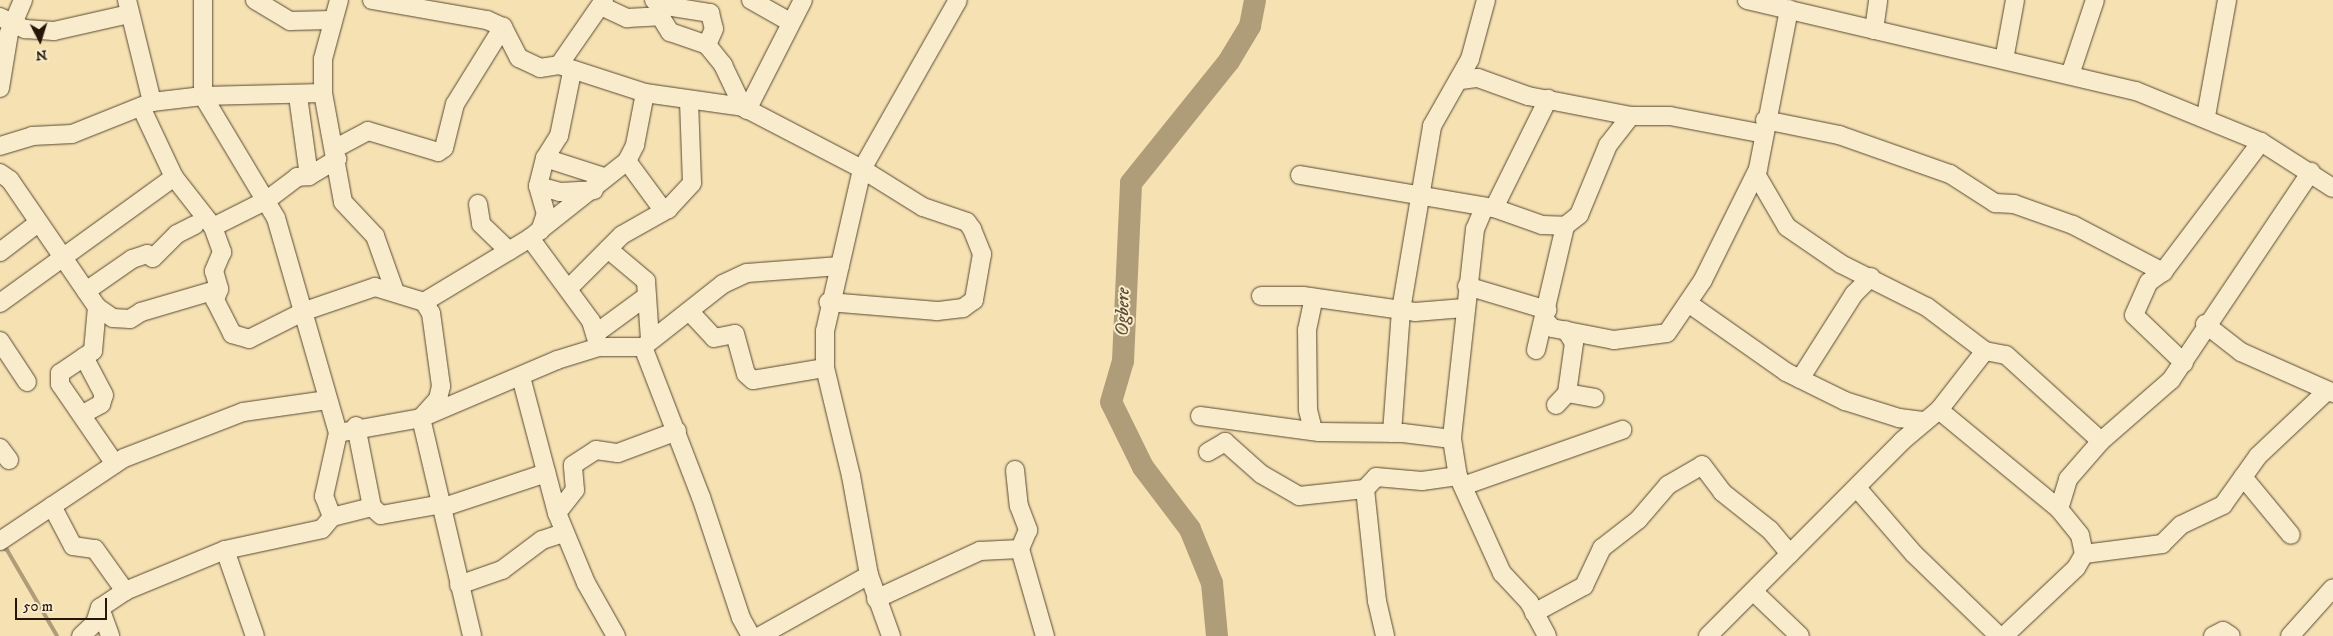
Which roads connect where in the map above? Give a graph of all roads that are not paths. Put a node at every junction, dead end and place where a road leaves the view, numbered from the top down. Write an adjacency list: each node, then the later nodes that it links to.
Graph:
1 (24, 0): 21 (street)
2 (203, 0): 35 (street)
3 (255, 0): 22 (street)
4 (339, 0): 22 (street)
5 (372, 0): 17 (street)
6 (469, 0): 23 (street)
7 (654, 0): 27 (street)
8 (751, 0): 24 (street)
9 (802, 0): 24 (street)
10 (958, 0): 49 (street)
11 (1486, 0): 30 (street)
12 (1748, 0): 19 (street)
13 (1878, 0): 26 (street)
14 (2015, 0): 28 (street)
15 (2095, 0): 31 (street)
16 (2227, 0): 42 (street)
17 (424, 3): 23 (street)
18 (603, 3): 27 (street); 29 (street)
19 (1792, 6): 26 (street); 43 (street)
20 (128, 7): 21 (street); 39 (street)
21 (7, 20): 32 (street)
22 (331, 20): 34 (street)
23 (486, 20): 25 (street)
24 (790, 22): 40 (street)
25 (503, 27): 29 (street); 46 (street)
26 (1874, 30): 28 (street)
27 (707, 46): 40 (street)
28 (2004, 60): 31 (street)
29 (566, 69): 33 (street); 47 (street)
30 (1469, 75): 37 (street); 59 (street)
31 (2070, 75): 42 (street)
32 (0, 88)
33 (645, 92): 38 (street); 48 (street)
34 (323, 93): 36 (street); 46 (street)
35 (203, 96): 36 (street); 39 (street); 60 (street)
36 (298, 96): 54 (street)
37 (1548, 99): 41 (street); 62 (street)
38 (689, 102): 40 (street); 63 (street)
39 (147, 105): 45 (street); 55 (street)
40 (745, 108): 49 (street)
41 (1631, 116): 43 (street); 65 (street)
42 (2206, 116): 44 (street)
43 (1765, 127): 52 (street); 74 (street)
44 (2261, 142): 50 (street); 74 (street)
45 (0, 146)
46 (337, 154): 54 (street); 80 (street)
47 (545, 158): 56 (street); 57 (street)
48 (627, 161): 56 (street); 63 (street)
49 (862, 169): 73 (street); 85 (street)
50 (2311, 172): 58 (street); 94 (street)
51 (0, 173): 64 (street)
52 (1756, 174): 75 (street); 87 (street)
53 (1300, 175): 59 (street)
54 (309, 176): 60 (street)
55 (174, 177): 66 (street); 68 (street)
56 (599, 183): 57 (street); 67 (street)
57 (538, 186): 67 (street)
58 (2333, 188)
59 (1419, 194): 62 (street); 90 (street)
60 (267, 200): 66 (street); 91 (street)
61 (478, 204): 70 (street)
62 (1489, 208): 65 (street); 77 (street)
63 (668, 210): 69 (street)
64 (38, 223): 71 (street); 72 (street)
65 (1566, 226): 93 (street)
66 (206, 227): 76 (street); 79 (street)
67 (535, 235): 70 (street); 78 (street)
68 (77, 245): 72 (street); 76 (street)
69 (608, 249): 78 (street); 82 (street)
70 (509, 251): 84 (street)
71 (0, 252)
72 (62, 256): 76 (street); 86 (street)
73 (840, 266): 85 (street); 92 (street)
74 (2163, 272): 102 (street)
75 (1872, 277): 100 (street); 105 (street)
76 (81, 284): 88 (street)
77 (1467, 286): 89 (street); 93 (street)
78 (569, 288): 96 (street)
79 (219, 289): 88 (street); 91 (street)
80 (394, 289): 84 (street); 91 (street)
81 (1261, 296): 83 (street)
82 (644, 298): 96 (street); 98 (street)
83 (1314, 298): 90 (street); 117 (street)
84 (424, 302): 113 (street)
85 (828, 302): 103 (street)
86 (0, 303)
87 (1688, 303): 95 (street); 105 (street)
88 (97, 307): 101 (street)
89 (1464, 308): 90 (street); 121 (street)
90 (1401, 310): 120 (street)
91 (306, 311): 109 (street)
92 (690, 312): 98 (street); 103 (street)
93 (1546, 316): 95 (street); 99 (street)
94 (2205, 324): 102 (street); 107 (street)
95 (1566, 330): 108 (street)
96 (595, 334): 98 (street); 104 (street)
97 (1, 343): 106 (street)
98 (647, 343): 116 (street)
99 (1536, 350)
100 (1985, 351): 110 (street); 122 (street)
101 (84, 357): 111 (street); 111 (street)
102 (2184, 363): 122 (street)
103 (825, 368): 144 (street)
104 (521, 377): 113 (street); 126 (street)
105 (1800, 378): 114 (street)
106 (27, 382)
107 (2330, 392): 127 (street)
108 (1595, 398)
109 (327, 400): 119 (street); 124 (street)
110 (1939, 410): 114 (street); 134 (street)
111 (83, 414): 124 (street)
112 (1200, 416): 117 (street)
113 (421, 418): 115 (street); 132 (street)
114 (1925, 421): 129 (street)
115 (356, 426): 119 (street); 133 (street)
116 (677, 430): 135 (street); 157 (street)
117 (1313, 430): 120 (street)
118 (1622, 430): 128 (street)
119 (338, 433): 136 (street)
120 (1392, 433): 121 (street)
121 (1452, 439): 128 (street)
122 (2101, 441): 134 (street)
123 (1208, 452): 130 (street)
124 (115, 464): 131 (street)
125 (1015, 470): 140 (street)
126 (546, 473): 132 (street); 135 (street)
127 (2243, 477): 138 (street); 143 (street)
128 (1461, 481): 130 (street); 151 (street)
129 (1857, 488): 142 (street); 165 (street)
130 (1365, 489): 161 (street)
131 (52, 506): 139 (street); 147 (street)
132 (444, 506): 133 (street); 145 (street)
133 (372, 507): 136 (street)
134 (2059, 509): 143 (street)
135 (557, 513): 137 (street)
136 (332, 517): 141 (street)
137 (564, 533): 145 (street); 156 (street)
138 (2291, 535)
139 (0, 542)
140 (1020, 549): 149 (street); 160 (street)
141 (225, 550): 147 (street); 154 (street)
142 (1790, 554): 148 (street); 151 (street)
143 (2084, 554): 166 (street)
144 (869, 575): 149 (street); 158 (street)
145 (459, 585): 155 (street)
146 (2333, 588): 169 (street)
147 (125, 591): 150 (street)
148 (1755, 593): 163 (street); 164 (street)
149 (876, 599): 159 (street)
150 (100, 608): 152 (street); 153 (street)
151 (1534, 612): 162 (street)
152 (81, 636)
153 (110, 636)
154 (255, 636)
155 (472, 636)
156 (616, 636)
157 (751, 636)
158 (760, 636)
159 (891, 636)
160 (1045, 636)
161 (1385, 636)
162 (1547, 636)
163 (1708, 636)
164 (1800, 636)
165 (1999, 636)
166 (2004, 636)
167 (2213, 636): 168 (street)
168 (2231, 636)
169 (2290, 636)

